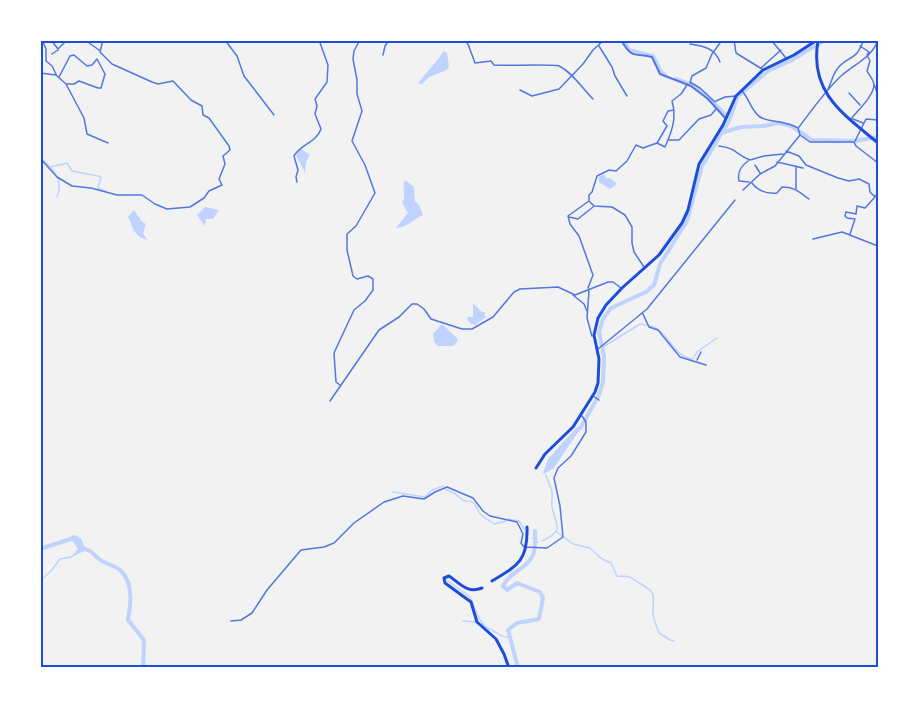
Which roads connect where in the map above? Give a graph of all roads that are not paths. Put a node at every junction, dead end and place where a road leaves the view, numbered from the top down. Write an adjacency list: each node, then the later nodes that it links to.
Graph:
1 (51, 40): 22 (street)
2 (67, 40): 22 (street)
3 (85, 40): 24 (street)
4 (103, 40): 24 (street)
5 (225, 40): 50 (street)
6 (319, 40): 74 (street)
7 (360, 40): 98 (street)
8 (389, 40): 27 (street)
9 (464, 40): 34 (street)
10 (604, 40): 20 (street)
11 (621, 40): 36 (street)
12 (722, 40): 25 (street)
13 (734, 40): 31 (street)
14 (771, 40): 23 (street)
15 (864, 40): 21 (street)
16 (878, 40): 28 (street)
17 (41, 41): 33 (street)
18 (817, 41): 29 (highway); 40 (highway)
19 (690, 44): 25 (street)
20 (598, 45): 34 (street); 42 (street)
21 (860, 46): 28 (street); 40 (street)
22 (58, 49): 26 (street)
23 (781, 50): 29 (street); 31 (street)
24 (100, 51): 66 (street)
25 (713, 52): 30 (street); 36 (street)
26 (52, 54)
27 (383, 55)
28 (867, 56): 37 (street); 40 (street)
29 (786, 59): 31 (highway)
30 (720, 62)
31 (762, 69): 39 (highway)
32 (40, 73): 33 (street)
33 (57, 76): 35 (street); 35 (street)
34 (571, 76): 38 (street); 45 (street)
35 (66, 84): 60 (street)
36 (689, 84): 46 (street); 49 (street)
37 (874, 84): 44 (street); 47 (street)
38 (520, 90)
39 (741, 90): 43 (highway); 56 (street)
40 (828, 91): 52 (highway); 56 (street)
41 (849, 93): 47 (street)
42 (627, 96)
43 (736, 96): 46 (street); 51 (highway)
44 (879, 96)
45 (593, 99)
46 (714, 103): 48 (street)
47 (861, 106): 52 (street)
48 (717, 108): 51 (street); 58 (street)
49 (674, 110): 58 (street); 61 (street)
50 (274, 115)
51 (726, 119): 87 (highway)
52 (851, 119): 54 (street); 55 (highway)
53 (879, 120): 54 (street)
54 (864, 123): 55 (street)
55 (861, 128): 59 (street); 62 (highway)
56 (799, 129): 57 (street)
57 (800, 135): 59 (street); 64 (street)
58 (668, 140): 61 (street)
59 (855, 141): 69 (street)
60 (108, 143)
61 (657, 143): 81 (street)
62 (879, 143)
63 (719, 146): 67 (street)
64 (786, 151): 65 (street); 78 (street)
65 (784, 154): 67 (street); 68 (street)
66 (40, 158)
67 (749, 160): 75 (street)
68 (777, 162): 71 (street); 73 (street)
69 (879, 162)
70 (755, 165): 73 (street)
71 (796, 165): 72 (street); 76 (street)
72 (802, 168)
73 (760, 174): 75 (street)
74 (297, 182)
75 (751, 182): 76 (street); 77 (street)
76 (796, 189): 79 (street)
77 (743, 190)
78 (877, 196): 84 (street)
79 (809, 199)
80 (735, 200): 92 (street)
81 (589, 201): 82 (street); 83 (street)
82 (594, 206): 83 (street); 87 (street)
83 (569, 217): 89 (street)
84 (850, 234): 85 (street); 86 (street)
85 (813, 238)
86 (879, 246)
87 (644, 268): 88 (highway)
88 (622, 288): 89 (street); 93 (highway)
89 (589, 290): 90 (street); 91 (street)
90 (572, 294): 91 (street); 98 (street)
91 (588, 312): 93 (street)
92 (643, 314): 94 (street); 96 (street)
93 (595, 338): 94 (highway)
94 (597, 350): 99 (highway)
95 (701, 352): 96 (street)
96 (696, 361): 97 (street)
97 (706, 365)
98 (340, 385): 101 (street)
99 (593, 396): 100 (street); 102 (highway)
100 (599, 400)
101 (330, 401)
102 (582, 417): 103 (highway); 105 (street)
103 (536, 468)
104 (527, 527): 105 (highway)
105 (529, 548): 106 (highway); 108 (street)
106 (492, 581)
107 (482, 588): 109 (highway)
108 (231, 621)
109 (509, 668)

